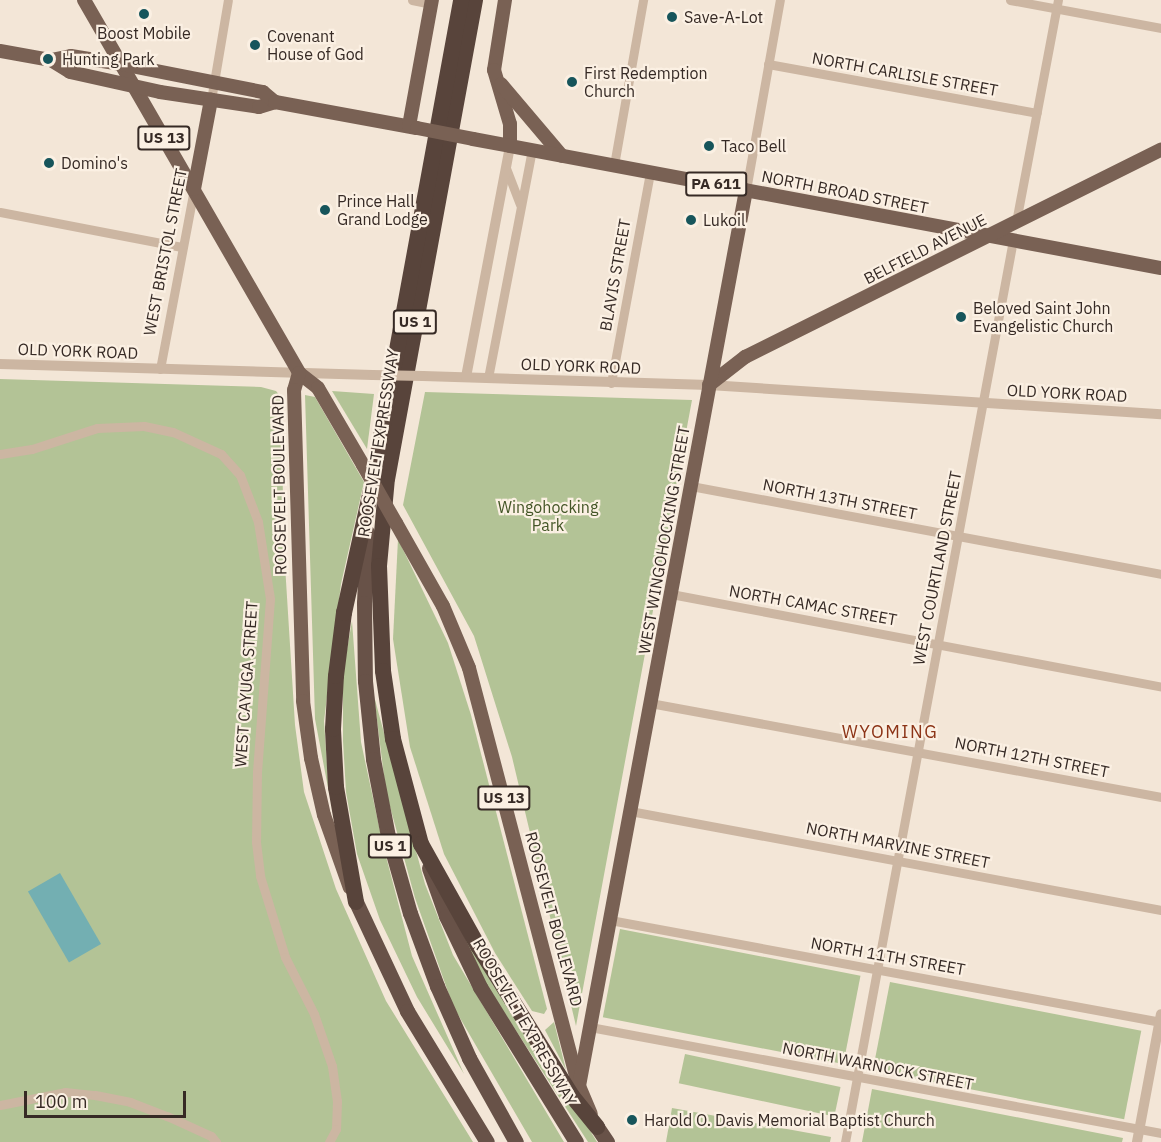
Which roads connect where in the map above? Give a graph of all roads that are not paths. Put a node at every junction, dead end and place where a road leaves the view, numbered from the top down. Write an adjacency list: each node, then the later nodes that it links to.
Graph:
1 (84, 0): 15 (main road, US 13)
2 (228, 0): 18 (street, WEST BRISTOL STREET)
3 (412, 0): 10 (street)
4 (461, 0): 50 (highway, ROOSEVELT EXPRESSWAY / US 1)
5 (475, 0): 61 (highway, ROOSEVELT EXPRESSWAY / US 1)
6 (505, 0): 17 (main road)
7 (644, 0): 28 (street)
8 (780, 0): 16 (street, WEST WINGOHOCKING STREET)
9 (1010, 0): 11 (street)
10 (431, 2): 23 (main road)
11 (1057, 4): 12 (street); 22 (street, WEST COURTLAND STREET)
12 (1161, 28)
13 (0, 51): 14 (main road, NORTH BROAD STREET / PA 611)
14 (51, 60): 15 (main road, NORTH BROAD STREET / PA 611); 19 (main road, NORTH BROAD STREET / PA 611)
15 (121, 64): 18 (main road, NORTH BROAD STREET / PA 611); 19 (main road, US 13)
16 (768, 64): 22 (street, NORTH CARLISLE STREET); 32 (street, WEST WINGOHOCKING STREET)
17 (494, 70): 24 (main road); 27 (main road)
18 (213, 84): 20 (street, WEST BRISTOL STREET); 21 (main road, NORTH BROAD STREET / PA 611)
19 (134, 86): 20 (main road, NORTH BROAD STREET / PA 611); 31 (main road, US 13)
20 (211, 100): 21 (main road, NORTH BROAD STREET / PA 611); 31 (main road, WEST BRISTOL STREET)
21 (275, 102): 23 (main road, NORTH BROAD STREET / PA 611)
22 (1037, 113): 35 (street, WEST COURTLAND STREET)
23 (412, 127): 24 (main road, NORTH BROAD STREET / PA 611, bridge)
24 (510, 146): 25 (main road, NORTH BROAD STREET / PA 611); 29 (street)
25 (532, 150): 27 (main road, NORTH BROAD STREET / PA 611); 33 (street)
26 (1161, 150): 35 (main road, BELFIELD AVENUE)
27 (562, 156): 28 (main road, NORTH BROAD STREET / PA 611)
28 (614, 165): 30 (main road, NORTH BROAD STREET / PA 611)
29 (507, 168): 33 (street); 43 (street)
30 (650, 172): 32 (main road, NORTH BROAD STREET / PA 611); 45 (street, BLAVIS STREET)
31 (194, 189): 38 (street, WEST BRISTOL STREET); 42 (main road, US 13)
32 (746, 190): 36 (main road, NORTH BROAD STREET / PA 611); 46 (main road, WEST WINGOHOCKING STREET)
33 (521, 207): 44 (street)
34 (0, 212): 38 (street)
35 (1016, 222): 36 (main road, BELFIELD AVENUE); 37 (street, WEST COURTLAND STREET)
36 (989, 235): 37 (main road, NORTH BROAD STREET / PA 611); 46 (main road, BELFIELD AVENUE)
37 (1013, 240): 39 (main road, NORTH BROAD STREET / PA 611); 47 (street, WEST COURTLAND STREET)
38 (182, 247): 41 (street, WEST BRISTOL STREET)
39 (1161, 268)
40 (0, 364): 41 (street, OLD YORK ROAD)
41 (160, 369): 42 (street, OLD YORK ROAD)
42 (299, 372): 43 (street, OLD YORK ROAD, bridge); 63 (main road, ROOSEVELT BOULEVARD); 70 (main road, ROOSEVELT BOULEVARD / US 13, bridge)
43 (466, 377): 44 (street, OLD YORK ROAD)
44 (488, 378): 45 (street, OLD YORK ROAD)
45 (611, 382): 46 (street, OLD YORK ROAD)
46 (709, 385): 47 (street, OLD YORK ROAD); 51 (main road, WEST WINGOHOCKING STREET)
47 (983, 403): 48 (street, OLD YORK ROAD); 52 (street, WEST COURTLAND STREET)
48 (1161, 414)
49 (0, 454): 77 (street, WEST CAYUGA STREET)
50 (372, 486): 63 (highway, US 1); 80 (highway, ROOSEVELT EXPRESSWAY / US 1)
51 (691, 486): 52 (street, NORTH 13TH STREET); 54 (main road, WEST WINGOHOCKING STREET)
52 (958, 537): 53 (street, NORTH 13TH STREET); 55 (street, WEST COURTLAND STREET)
53 (1161, 574)
54 (671, 594): 55 (street, NORTH CAMAC STREET); 57 (main road, WEST WINGOHOCKING STREET)
55 (938, 643): 56 (street, NORTH CAMAC STREET); 58 (street, WEST COURTLAND STREET)
56 (1161, 687)
57 (650, 703): 58 (street, NORTH 12TH STREET); 60 (main road, WEST WINGOHOCKING STREET)
58 (918, 751): 59 (street, NORTH 12TH STREET); 62 (street, WEST COURTLAND STREET)
59 (1161, 797)
60 (630, 811): 62 (street, NORTH MARVINE STREET); 65 (main road, WEST WINGOHOCKING STREET)
61 (421, 844): 73 (highway, US 1); 81 (highway, ROOSEVELT EXPRESSWAY / US 1)
62 (898, 860): 64 (street, NORTH MARVINE STREET); 66 (street, WEST COURTLAND STREET)
63 (356, 902): 72 (highway, ROOSEVELT BOULEVARD / US 1)
64 (1161, 910)
65 (610, 920): 66 (street, NORTH 11TH STREET); 68 (main road, WEST WINGOHOCKING STREET)
66 (878, 969): 67 (street, NORTH 11TH STREET); 69 (street, WEST COURTLAND STREET)
67 (1161, 1019): 74 (street)
68 (590, 1027): 69 (street, NORTH WARNOCK STREET); 70 (main road, WEST WINGOHOCKING STREET)
69 (857, 1077): 74 (street, NORTH WARNOCK STREET); 83 (street, WEST COURTLAND STREET)
70 (579, 1086): 73 (main road, ROOSEVELT BOULEVARD / US 13)
71 (0, 1105): 76 (street)
72 (467, 1109): 78 (highway, ROOSEVELT BOULEVARD / US 1); 79 (highway)
73 (597, 1127): 82 (highway, ROOSEVELT BOULEVARD / US 1)
74 (1139, 1130): 75 (street, NORTH WARNOCK STREET); 84 (street)
75 (1161, 1134)
76 (216, 1142)
77 (329, 1142)
78 (487, 1142)
79 (496, 1142)
80 (516, 1142)
81 (576, 1142)
82 (607, 1142)
83 (845, 1142)
84 (1137, 1142)

